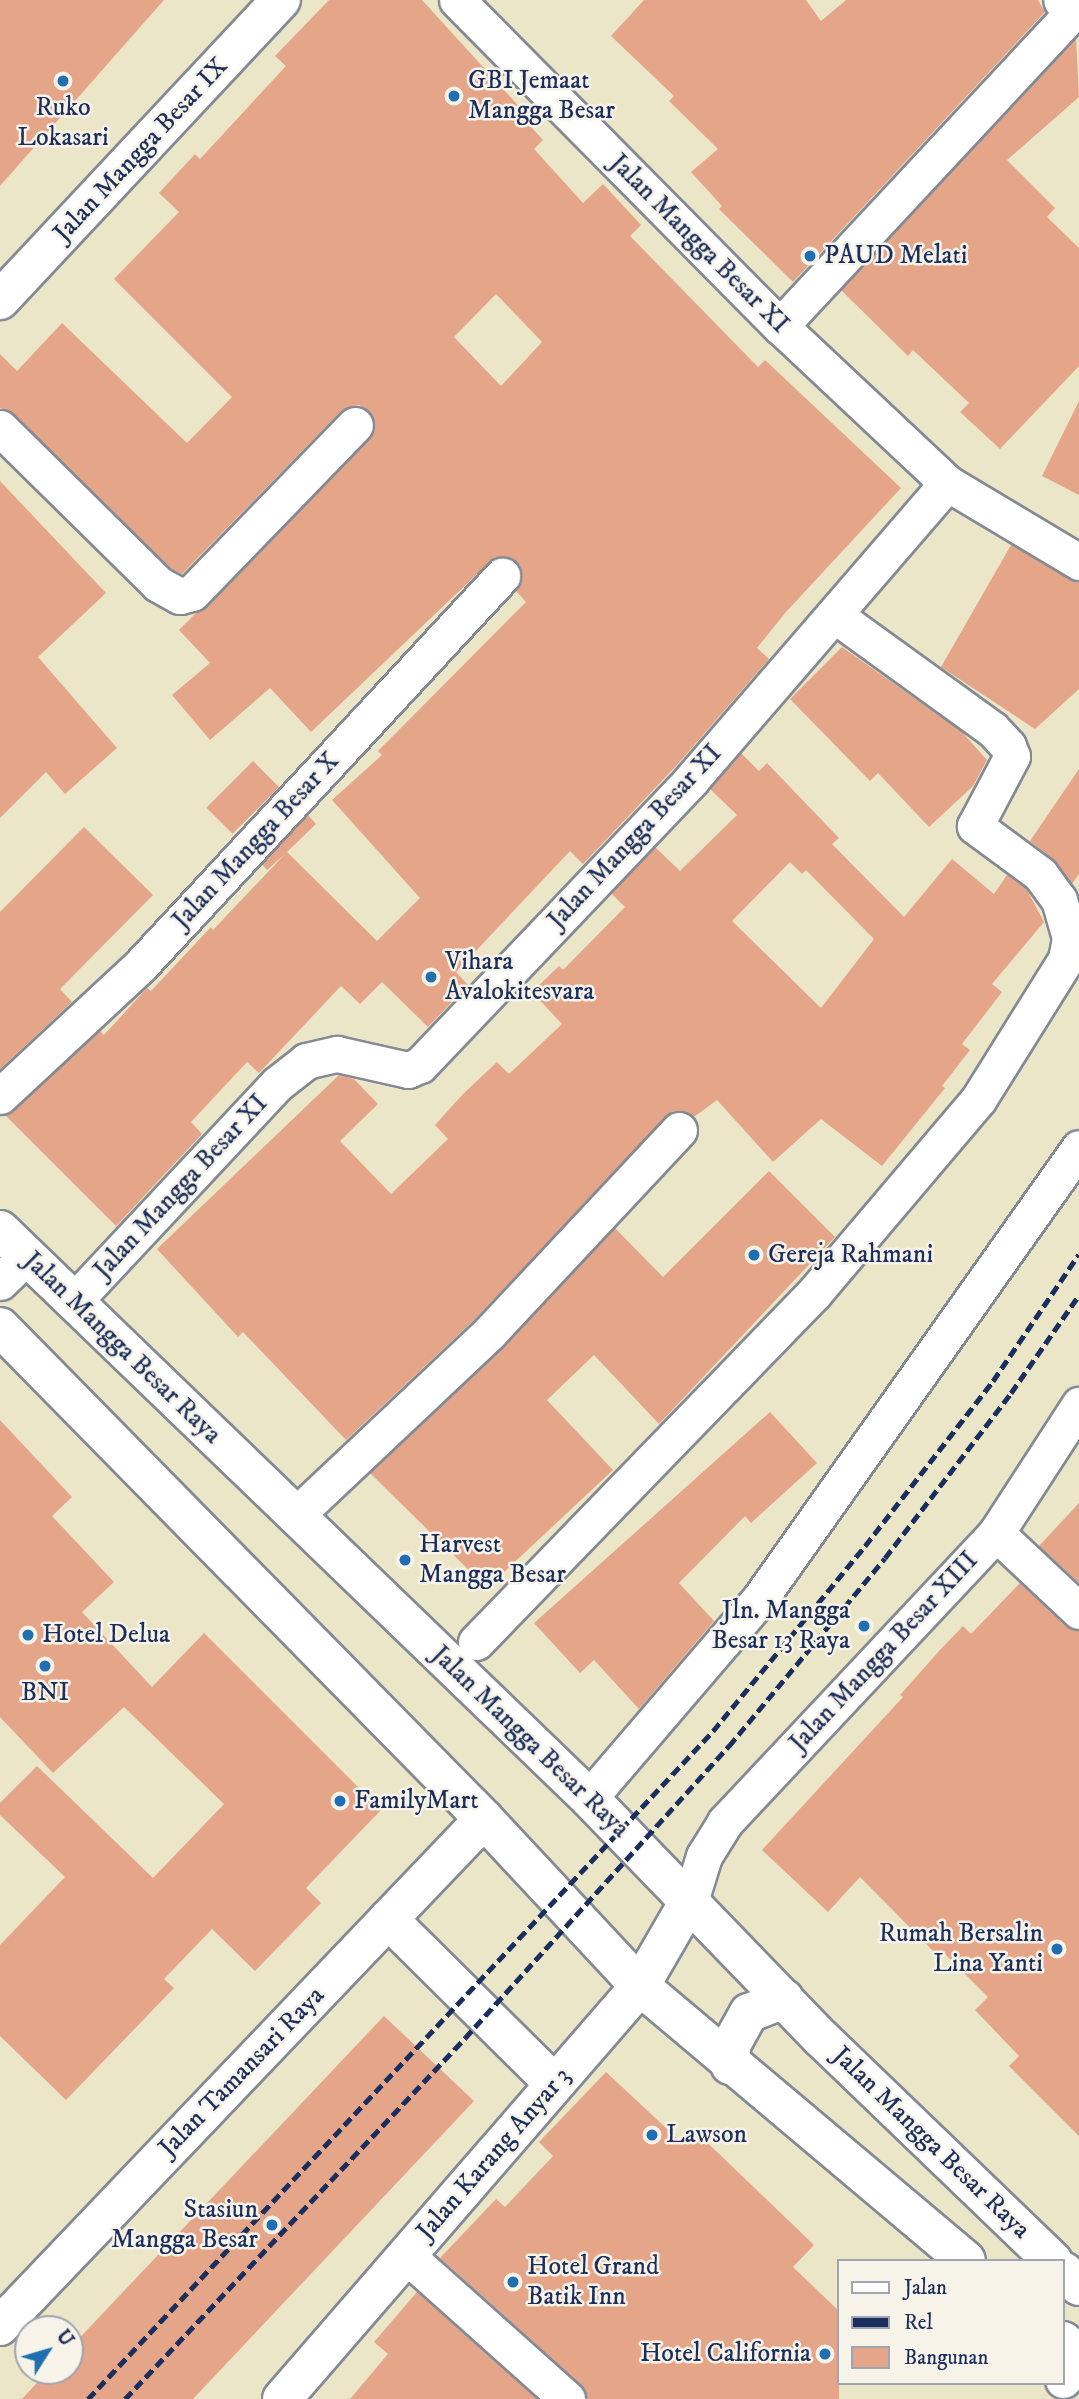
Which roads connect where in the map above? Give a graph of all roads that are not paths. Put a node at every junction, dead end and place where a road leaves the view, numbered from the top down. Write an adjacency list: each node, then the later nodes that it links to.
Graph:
1 (281, 0): 4 (main road, Jalan Mangga Besar IX)
2 (457, 0): 5 (street, Jalan Mangga Besar XI)
3 (1061, 0): 5 (street)
4 (0, 300)
5 (780, 326): 8 (street, Jalan Mangga Besar XI)
6 (355, 425): 7 (street)
7 (0, 428)
8 (947, 483): 9 (street, Jalan Mangga Besar XI); 11 (street, Jalan Mangga Besar XI)
9 (1079, 562)
10 (502, 576): 12 (street, Jalan Mangga Besar X)
11 (836, 616): 18 (street, Jalan Mangga Besar XI); 24 (street)
12 (0, 1096)
13 (679, 1130): 21 (street)
14 (1079, 1148): 25 (street)
15 (0, 1230): 16 (main road, Jalan Mangga Besar Raya)
16 (27, 1256): 17 (street); 18 (main road, Jalan Mangga Besar Raya)
17 (0, 1282)
18 (74, 1301): 21 (main road, Jalan Mangga Besar Raya)
19 (0, 1327): 26 (main road)
20 (1079, 1405): 22 (street, Jalan Mangga Besar XIII)
21 (296, 1515): 25 (main road, Jalan Mangga Besar Raya)
22 (996, 1533): 23 (street); 27 (street, Jalan Mangga Besar XIII)
23 (1079, 1611)
24 (476, 1642)
25 (589, 1798): 27 (main road, Jalan Mangga Besar Raya)
26 (484, 1819): 28 (main road, Jalan Tamansari Raya); 29 (main road)
27 (691, 1898): 29 (main road, Jalan Karang Anyar 3); 30 (main road, Jalan Mangga Besar Raya)
28 (388, 1919): 32 (main road); 38 (main road, Jalan Tamansari Raya)
29 (640, 1986): 31 (main road); 32 (main road, Jalan Karang Anyar 3)
30 (785, 1998): 31 (main road); 35 (main road, Jalan Mangga Besar Raya)
31 (730, 2065): 34 (main road)
32 (554, 2083): 33 (main road, Jalan Karang Anyar 3)
33 (406, 2255): 44 (main road, Jalan Karang Anyar 3); 45 (street)
34 (965, 2259)
35 (1051, 2259)
36 (1065, 2273): 37 (main road)
37 (1079, 2286)
38 (0, 2326)
39 (1065, 2343): 40 (main road)
40 (1079, 2354)
41 (1079, 2364): 42 (street)
42 (1065, 2379)
43 (1059, 2385): 46 (street)
44 (282, 2399)
45 (567, 2399)
46 (1045, 2399)

